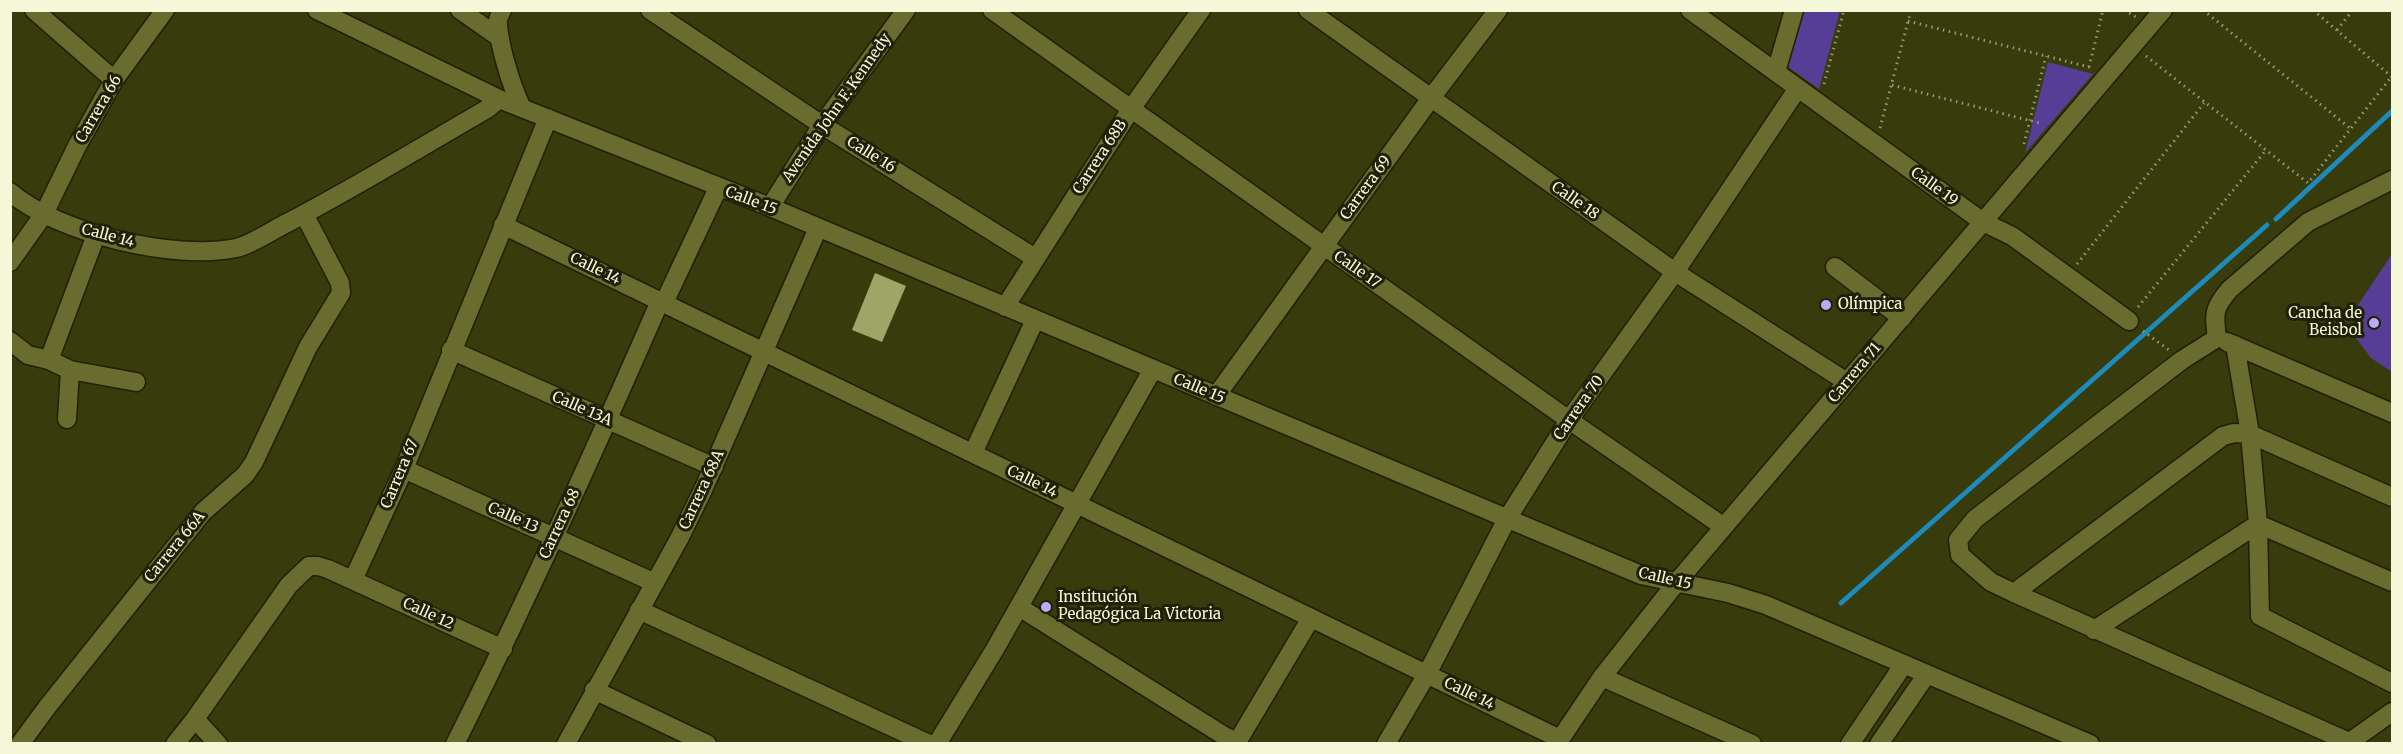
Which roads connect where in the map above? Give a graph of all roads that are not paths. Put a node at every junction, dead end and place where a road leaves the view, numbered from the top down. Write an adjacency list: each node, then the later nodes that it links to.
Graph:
1 (34, 10): 17 (street)
2 (165, 10): 17 (street, Carrera 66)
3 (316, 10): 20 (street, Calle 15)
4 (460, 10): 15 (street)
5 (502, 10): 15 (street)
6 (650, 10): 24 (street, Calle 16)
7 (906, 10): 24 (street, Avenida John F. Kennedy)
8 (992, 10): 22 (street, Calle 17)
9 (1201, 10): 22 (street, Carrera 68B)
10 (1308, 10): 19 (street, Calle 18)
11 (1498, 10): 19 (street, Carrera 69)
12 (1690, 10): 16 (street, Calle 19)
13 (1794, 10): 16 (street)
14 (2163, 10): 31 (street, Carrera 71)
15 (500, 38): 21 (street)
16 (1776, 72): 18 (street, Calle 19)
17 (114, 80): 29 (street, Carrera 66)
18 (1798, 88): 31 (street, Calle 19); 39 (street, Carrera 70)
19 (1431, 98): 35 (street, Carrera 69); 39 (street, Calle 18)
20 (499, 99): 21 (street, Calle 15); 30 (street, Calle 14)
21 (522, 108): 23 (street, Calle 15)
22 (1131, 109): 35 (street, Calle 17); 36 (street, Carrera 68B)
23 (548, 118): 26 (street, Calle 15); 32 (street, Carrera 67)
24 (822, 124): 28 (street, Avenida John F. Kennedy); 36 (street, Calle 16)
25 (2392, 180): 45 (street)
26 (718, 188): 28 (street, Calle 15); 40 (street, Carrera 68)
27 (10, 192): 29 (street, Calle 14)
28 (770, 207): 33 (street, Calle 15)
29 (44, 214): 34 (street, Calle 14); 37 (street, Carrera 66)
30 (304, 214): 34 (street, Calle 14); 92 (street, Carrera 66A)
31 (1983, 222): 42 (street, Calle 19); 43 (street, Carrera 71)
32 (503, 225): 40 (street, Calle 14); 48 (street, Carrera 67)
33 (818, 228): 41 (street, Calle 15); 49 (street, Carrera 68A)
34 (96, 235): 50 (street)
35 (1324, 247): 55 (street, Carrera 69); 59 (street, Calle 17)
36 (1035, 258): 41 (street, Carrera 68B)
37 (10, 262)
38 (1835, 267): 43 (street)
39 (1675, 272): 54 (street, Calle 18); 59 (street, Carrera 70)
40 (662, 302): 49 (street, Calle 14); 58 (street, Carrera 68)
41 (1005, 307): 44 (street, Calle 15)
42 (2129, 314)
43 (1902, 318): 54 (street, Carrera 71)
44 (1035, 320): 51 (street, Calle 15); 61 (street)
45 (2217, 338): 47 (street); 74 (street)
46 (10, 341): 50 (street)
47 (2235, 345): 56 (street); 60 (street)
48 (451, 350): 58 (street, Calle 13A); 63 (street, Carrera 67)
49 (764, 352): 61 (street, Calle 14); 62 (street, Carrera 68A)
50 (49, 360): 52 (street)
51 (1153, 369): 55 (street, Calle 15); 65 (street)
52 (70, 370): 53 (street); 57 (street)
53 (136, 382)
54 (1847, 382): 68 (street, Carrera 71)
55 (1216, 396): 66 (street, Calle 15)
56 (2392, 413)
57 (67, 419)
58 (608, 420): 62 (street, Calle 13A); 69 (street, Carrera 68)
59 (1569, 420): 66 (street, Carrera 70); 68 (street, Calle 17)
60 (2250, 434): 64 (street); 67 (street); 74 (street)
61 (973, 453): 65 (street, Calle 14)
62 (714, 467): 73 (street, Carrera 68A)
63 (404, 468): 69 (street, Calle 13); 70 (street, Carrera 67)
64 (2392, 497)
65 (1076, 503): 75 (street); 77 (street, Calle 14)
66 (1507, 519): 71 (street, Calle 15); 81 (street, Carrera 70)
67 (2258, 524): 72 (street); 78 (street); 84 (street)
68 (1724, 527): 71 (street, Carrera 71)
69 (554, 537): 73 (street, Calle 13); 79 (street, Carrera 68)
70 (353, 580): 79 (street, Calle 12); 87 (street)
71 (1677, 582): 80 (street, Calle 15); 83 (street, Carrera 71)
72 (2392, 582)
73 (655, 583): 76 (street, Carrera 68A)
74 (2013, 593): 78 (street)
75 (1019, 607): 89 (street); 99 (street)
76 (639, 610): 85 (street, Carrera 68A); 98 (street)
77 (1311, 618): 81 (street, Calle 14); 89 (street)
78 (2094, 630): 91 (street)
79 (503, 649): 95 (street, Carrera 68)
80 (1904, 664): 82 (street, Calle 15); 102 (street)
81 (1427, 674): 88 (street, Calle 14); 100 (street, Carrera 70)
82 (1927, 674): 90 (street, Calle 15); 103 (street)
83 (1602, 677): 88 (street, Carrera 71); 101 (street)
84 (2392, 683)
85 (594, 690): 96 (street, Carrera 68A); 97 (street)
86 (2392, 712): 91 (street)
87 (195, 719): 93 (street); 94 (street)
88 (1558, 741)
89 (1236, 743)
90 (2088, 743)
91 (2348, 743)
92 (20, 744)
93 (175, 744)
94 (218, 744)
95 (454, 744)
96 (566, 744)
97 (707, 744)
98 (929, 744)
99 (937, 744)
100 (1386, 744)
101 (1752, 744)
102 (1850, 744)
103 (1879, 744)

